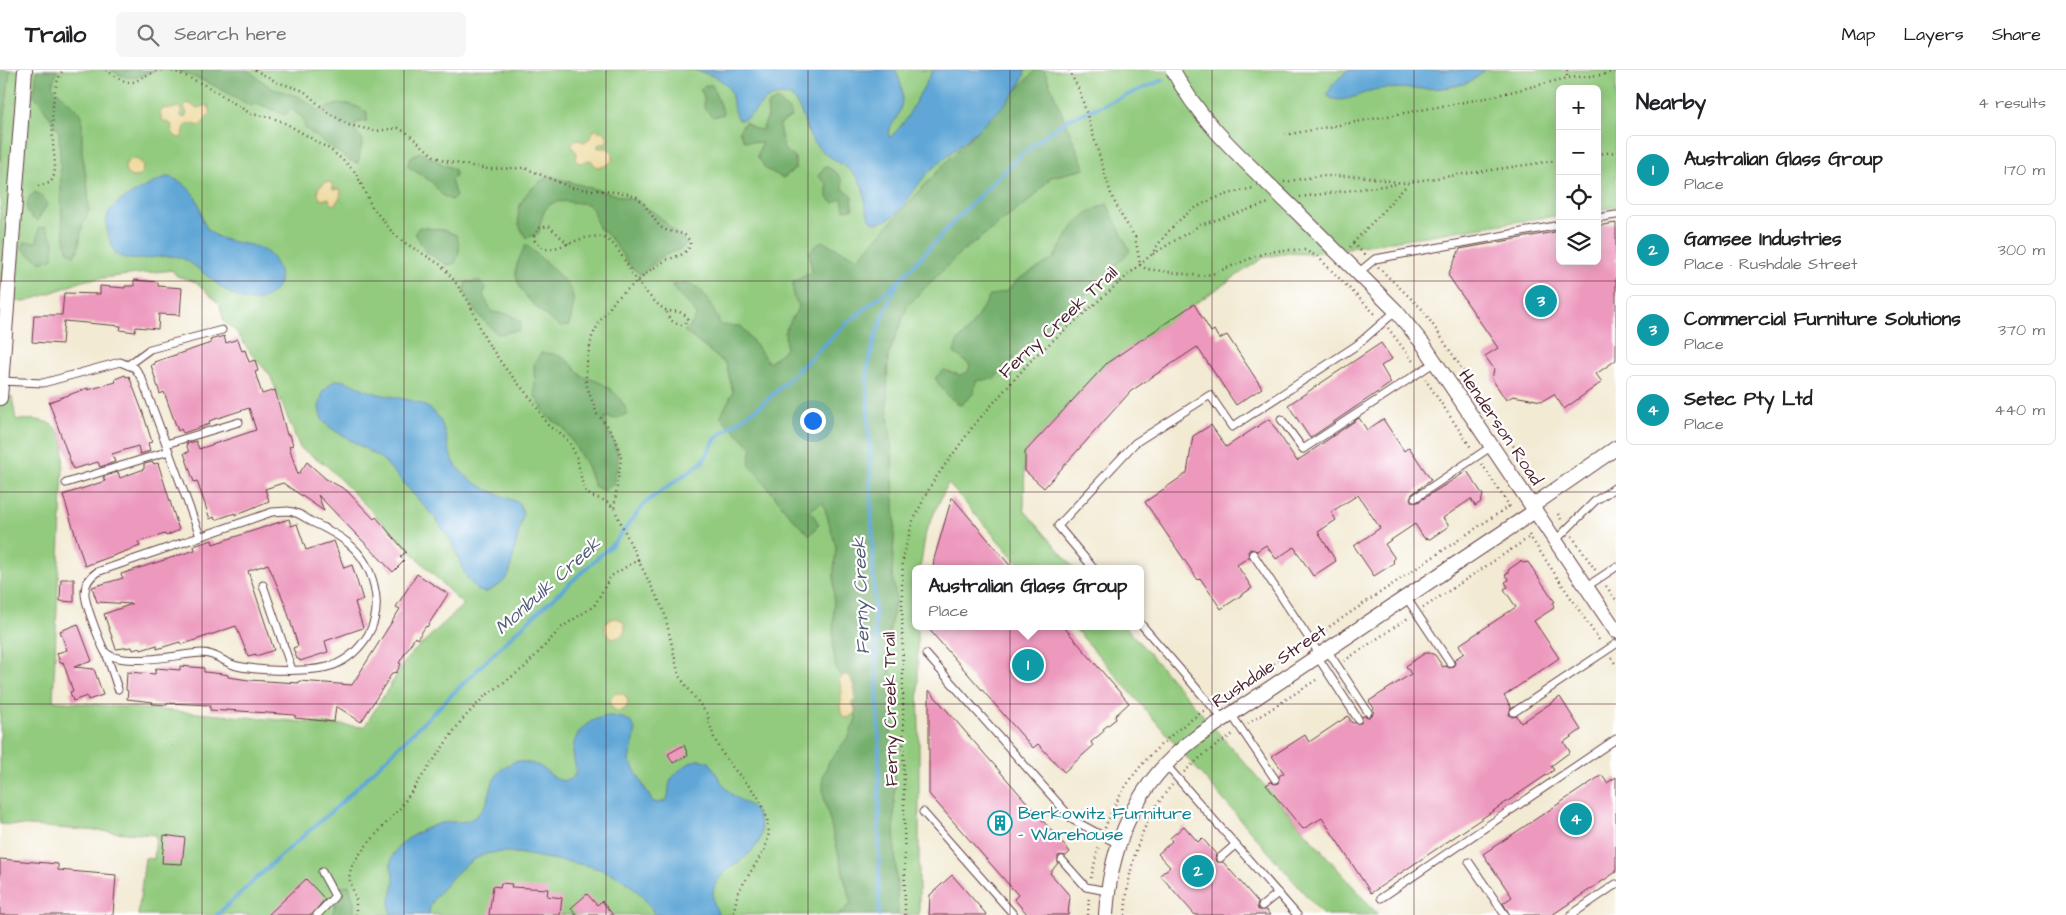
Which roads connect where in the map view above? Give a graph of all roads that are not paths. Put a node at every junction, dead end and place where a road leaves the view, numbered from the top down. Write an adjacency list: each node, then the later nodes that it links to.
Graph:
1 (25, 70): 11 (street)
2 (1173, 70): 6 (street, Henderson Road, bridge)
3 (1616, 215): 4 (lane)
4 (1601, 217)
5 (1556, 226): 6 (lane)
6 (1358, 273): 7 (street, Henderson Road)
7 (1396, 311): 9 (street, Henderson Road); 25 (lane)
8 (222, 330): 10 (lane)
9 (1435, 362): 13 (lane); 15 (street, Henderson Road)
10 (128, 365): 11 (lane); 16 (lane)
11 (1, 381): 12 (street)
12 (0, 398)
13 (1281, 419)
14 (239, 422): 16 (lane)
15 (1492, 446): 20 (lane); 21 (street, Henderson Road)
16 (168, 447): 18 (lane); 22 (lane)
17 (1616, 448): 21 (street, Rushdale Street)
18 (66, 483)
19 (1616, 487): 23 (lane)
20 (1415, 498)
21 (1533, 508): 23 (street, Henderson Road); 29 (street, Rushdale Street)
22 (200, 536): 33 (lane); 37 (lane)
23 (1555, 541): 28 (street, Henderson Road)
24 (1253, 554): 35 (lane)
25 (1091, 565)
26 (1616, 567): 28 (lane)
27 (264, 585): 37 (lane)
28 (1586, 587): 31 (street, Henderson Road)
29 (1406, 597): 35 (street, Rushdale Street); 36 (lane)
30 (1144, 627): 41 (lane)
31 (1616, 631)
32 (1616, 644): 40 (lane)
33 (105, 652): 37 (lane); 38 (lane)
34 (926, 654): 47 (lane)
35 (1321, 654): 39 (lane); 41 (street, Rushdale Street); 42 (lane)
36 (1450, 663)
37 (292, 670)
38 (118, 688)
39 (1368, 712)
40 (1514, 712)
41 (1227, 717): 44 (street, Rushdale Street); 45 (lane)
42 (1358, 719)
43 (1616, 739): 56 (lane)
44 (1166, 765): 47 (street, Rushdale Street); 48 (lane)
45 (1275, 779)
46 (923, 812): 59 (lane)
47 (1118, 844): 54 (street, Rushdale Street)
48 (1235, 845): 49 (lane); 55 (lane)
49 (1220, 858)
50 (1062, 860): 54 (lane)
51 (1469, 862): 62 (lane)
52 (322, 872): 58 (lane)
53 (1616, 884): 63 (lane)
54 (1107, 891): 60 (street, Rushdale Street)
55 (1278, 893): 57 (lane); 61 (lane)
56 (1381, 898)
57 (1262, 906)
58 (317, 915)
59 (1014, 915)
60 (1106, 915)
61 (1296, 915)
62 (1505, 915)
63 (1571, 915)

